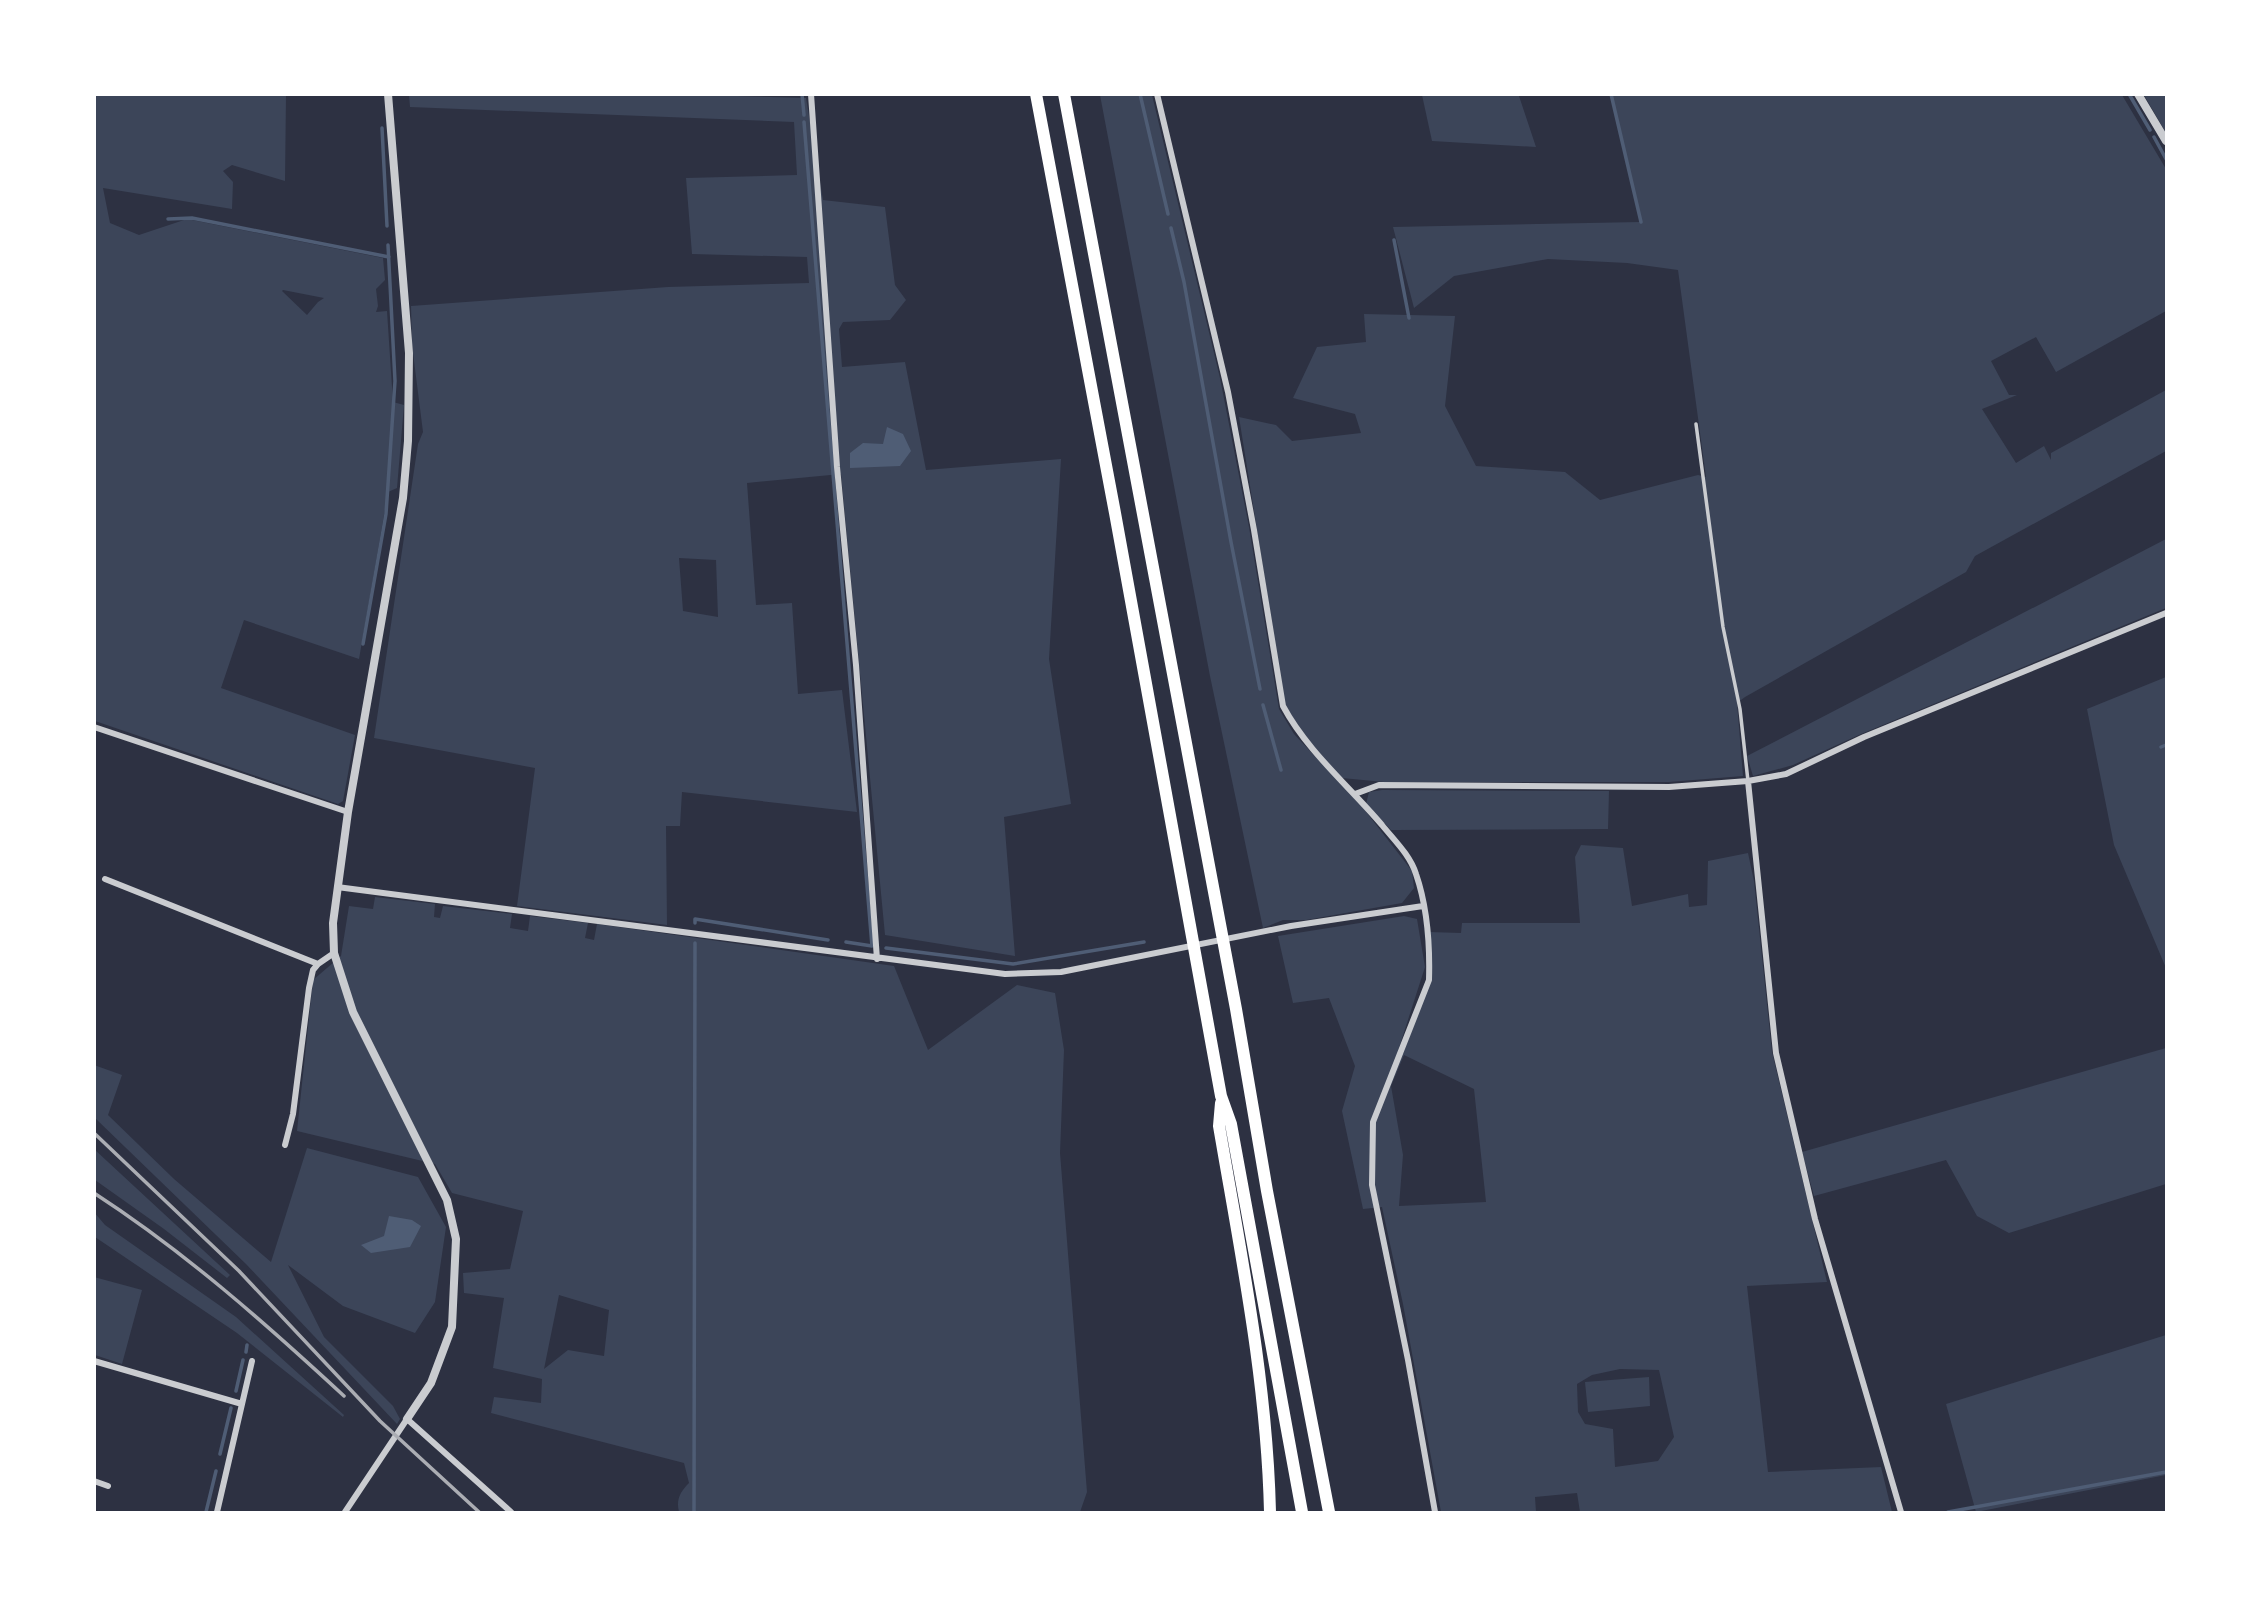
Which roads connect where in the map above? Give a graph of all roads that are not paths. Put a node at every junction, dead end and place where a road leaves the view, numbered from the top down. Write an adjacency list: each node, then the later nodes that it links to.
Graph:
1 (388, 94): 13 (street)
2 (811, 94): 18 (street)
3 (1035, 94): 20 (highway)
4 (1064, 94): 33 (highway)
5 (1157, 94): 12 (street)
6 (2138, 94): 7 (street)
7 (2166, 141)
8 (1696, 424): 11 (lane)
9 (2166, 612): 11 (street)
10 (94, 727): 13 (street)
11 (1748, 781): 12 (street); 35 (street)
12 (1355, 794): 16 (street)
13 (348, 812): 15 (street)
14 (105, 879): 19 (street)
15 (337, 887): 17 (street); 18 (street)
16 (1423, 906): 18 (street); 34 (street)
17 (334, 953): 19 (street); 25 (street)
18 (877, 959)
19 (318, 964): 21 (street)
20 (1221, 1096): 31 (highway); 32 (highway)
21 (285, 1144)
22 (94, 1361): 24 (street)
23 (252, 1361): 24 (street)
24 (242, 1404): 28 (street)
25 (407, 1419): 29 (street); 30 (street)
26 (94, 1481): 27 (street)
27 (108, 1486)
28 (217, 1513)
29 (345, 1513)
30 (511, 1513)
31 (1270, 1513)
32 (1303, 1513)
33 (1329, 1513)
34 (1435, 1513)
35 (1900, 1513)

